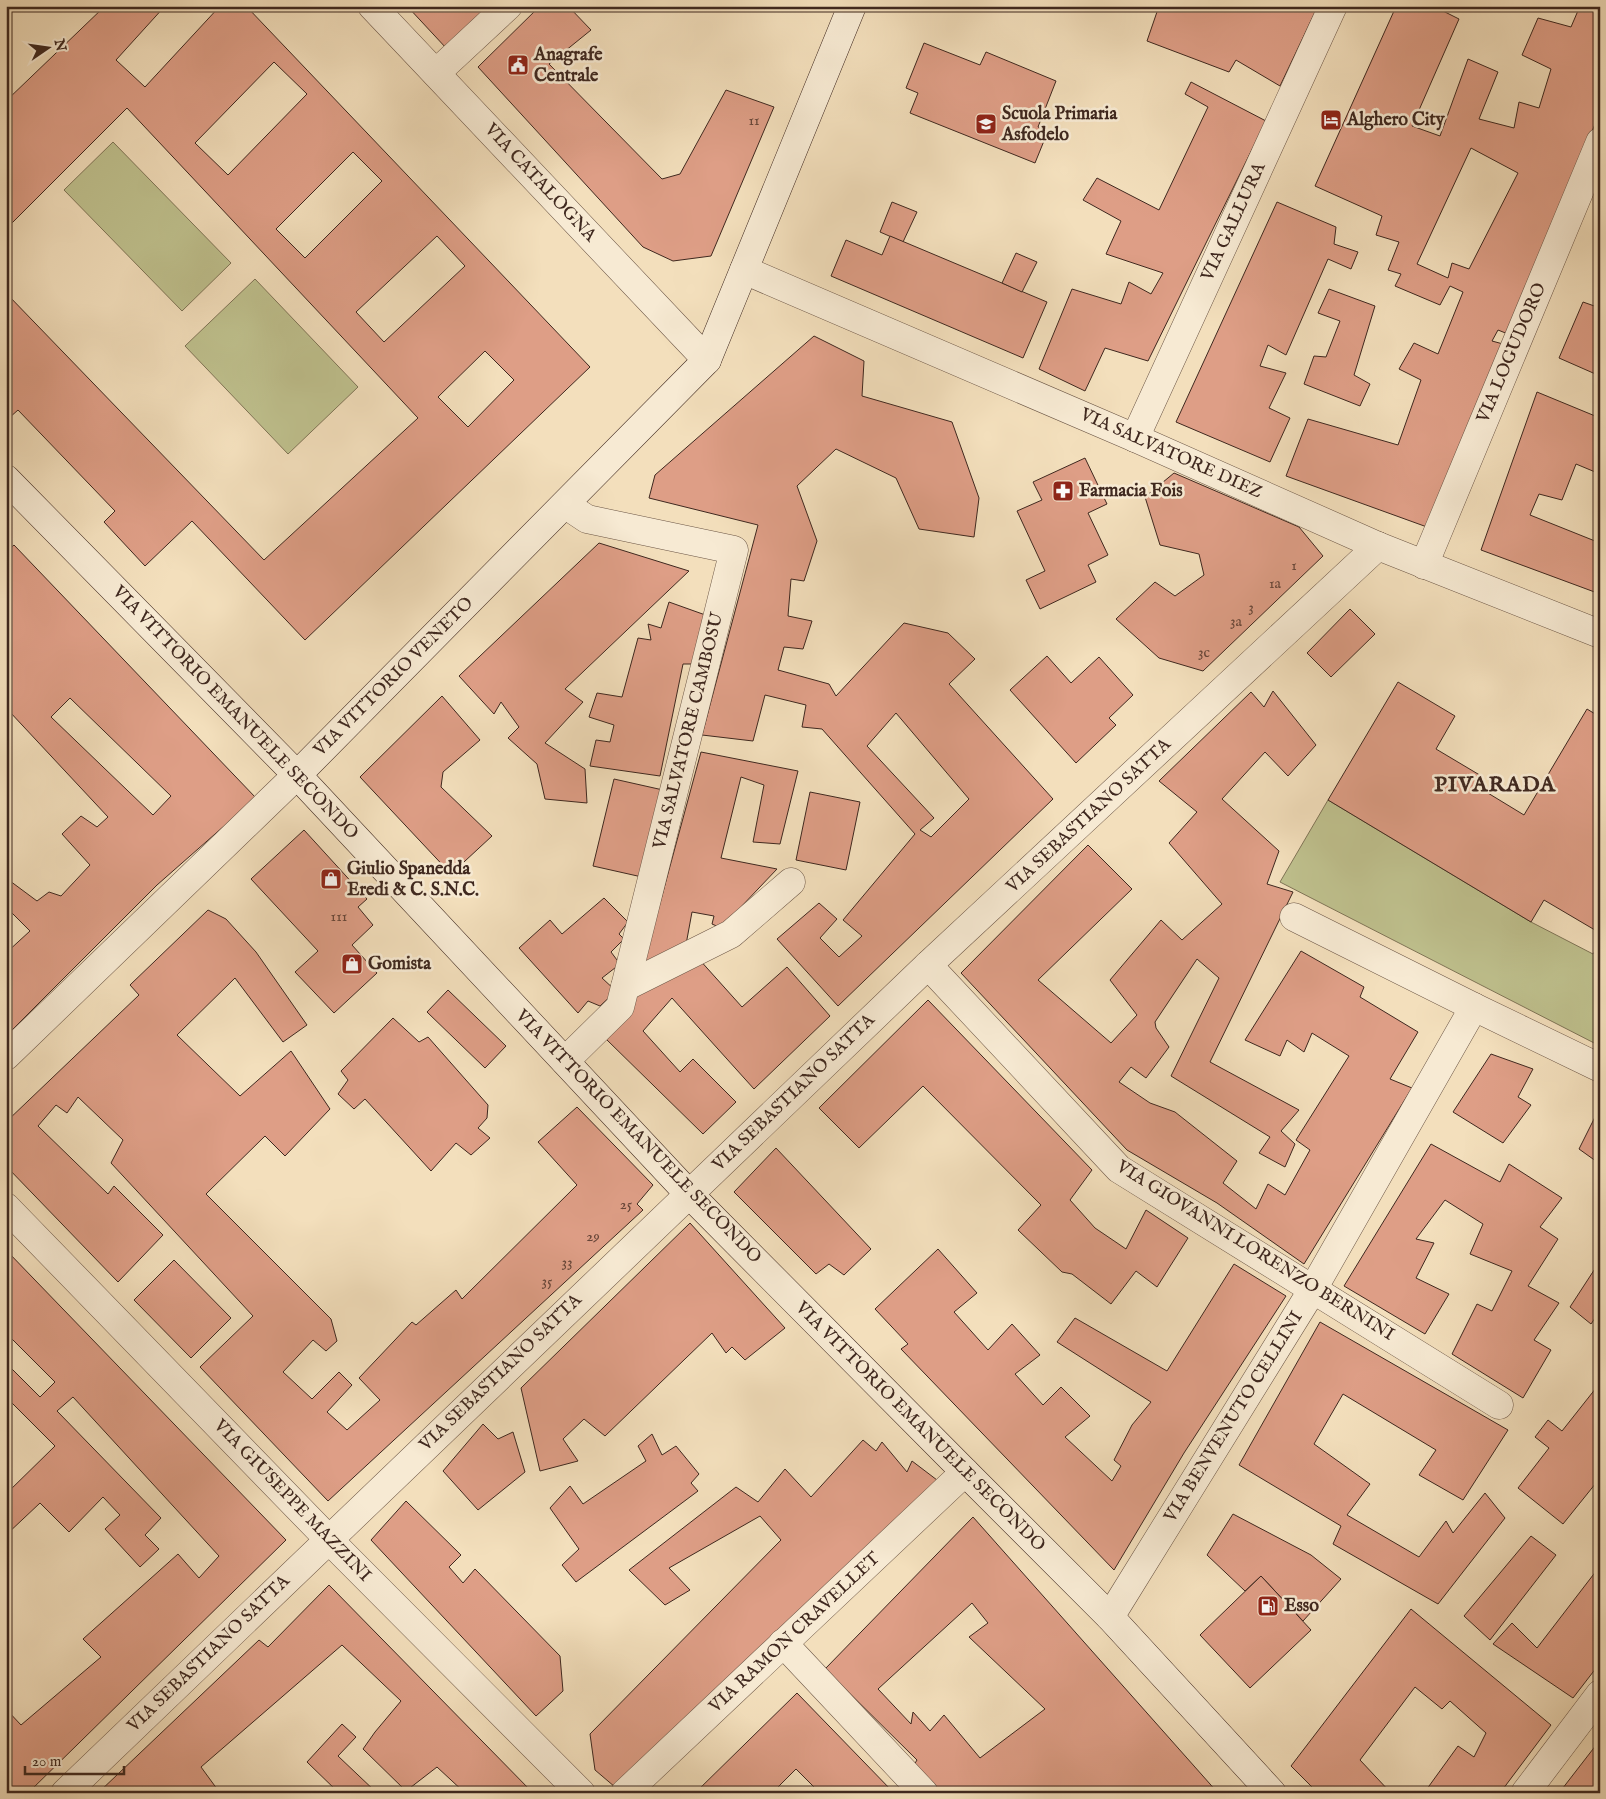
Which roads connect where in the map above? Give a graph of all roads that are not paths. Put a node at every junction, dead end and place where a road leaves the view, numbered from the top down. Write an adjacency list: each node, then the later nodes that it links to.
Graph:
1 (372, 6): 5 (street, VIA CATALOGNA)
2 (508, 6): 5 (street)
3 (852, 6): 7 (street, VIA VITTORIO VENETO)
4 (1333, 6): 9 (street, VIA GALLURA)
5 (436, 73): 8 (street, VIA CATALOGNA)
6 (1600, 142): 13 (street, VIA LOGUDORO)
7 (744, 270): 8 (street, VIA VITTORIO VENETO); 9 (street, VIA SALVATORE DIEZ)
8 (707, 360): 11 (street, VIA VITTORIO VENETO)
9 (1135, 438): 12 (street, VIA SALVATORE DIEZ)
10 (10, 489): 15 (street, VIA VITTORIO EMANUELE SECONDO)
11 (566, 504): 15 (street, VIA VITTORIO VENETO); 19 (street, VIA SALVATORE CAMBOSU)
12 (1378, 546): 13 (street, VIA SALVATORE DIEZ); 18 (street, VIA SEBASTIANO SATTA)
13 (1424, 565): 14 (street, VIA SALVATORE DIEZ)
14 (1600, 634)
15 (297, 775): 21 (street, VIA VITTORIO VENETO); 22 (street, VIA VITTORIO EMANUELE SECONDO)
16 (791, 882): 19 (street)
17 (1294, 917): 20 (street)
18 (928, 965): 24 (street, VIA SEBASTIANO SATTA); 26 (street, VIA GIOVANNI LORENZO BERNINI)
19 (625, 987): 22 (street, VIA SALVATORE CAMBOSU)
20 (1474, 1007): 23 (street); 26 (street, VIA BENVENUTO CELLINI)
21 (6, 1056)
22 (565, 1061): 24 (street, VIA VITTORIO EMANUELE SECONDO)
23 (1600, 1068)
24 (689, 1194): 28 (street, VIA VITTORIO EMANUELE SECONDO); 29 (street, VIA SEBASTIANO SATTA)
25 (6, 1207): 29 (street, VIA GIUSEPPE MAZZINI)
26 (1313, 1289): 27 (street, VIA GIOVANNI LORENZO BERNINI); 30 (street, VIA BENVENUTO CELLINI)
27 (1499, 1405)
28 (965, 1472): 30 (street, VIA VITTORIO EMANUELE SECONDO); 31 (street, VIA RAMON CRAVELLET)
29 (329, 1539): 33 (street, VIA SEBASTIANO SATTA); 34 (street, VIA GIUSEPPE MAZZINI)
30 (1110, 1617): 37 (street, VIA VITTORIO EMANUELE SECONDO)
31 (784, 1643): 35 (street, VIA RAMON CRAVELLET); 36 (street)
32 (1600, 1694): 38 (street)
33 (65, 1793)
34 (581, 1793)
35 (625, 1793)
36 (924, 1793)
37 (1272, 1793)
38 (1525, 1793)

